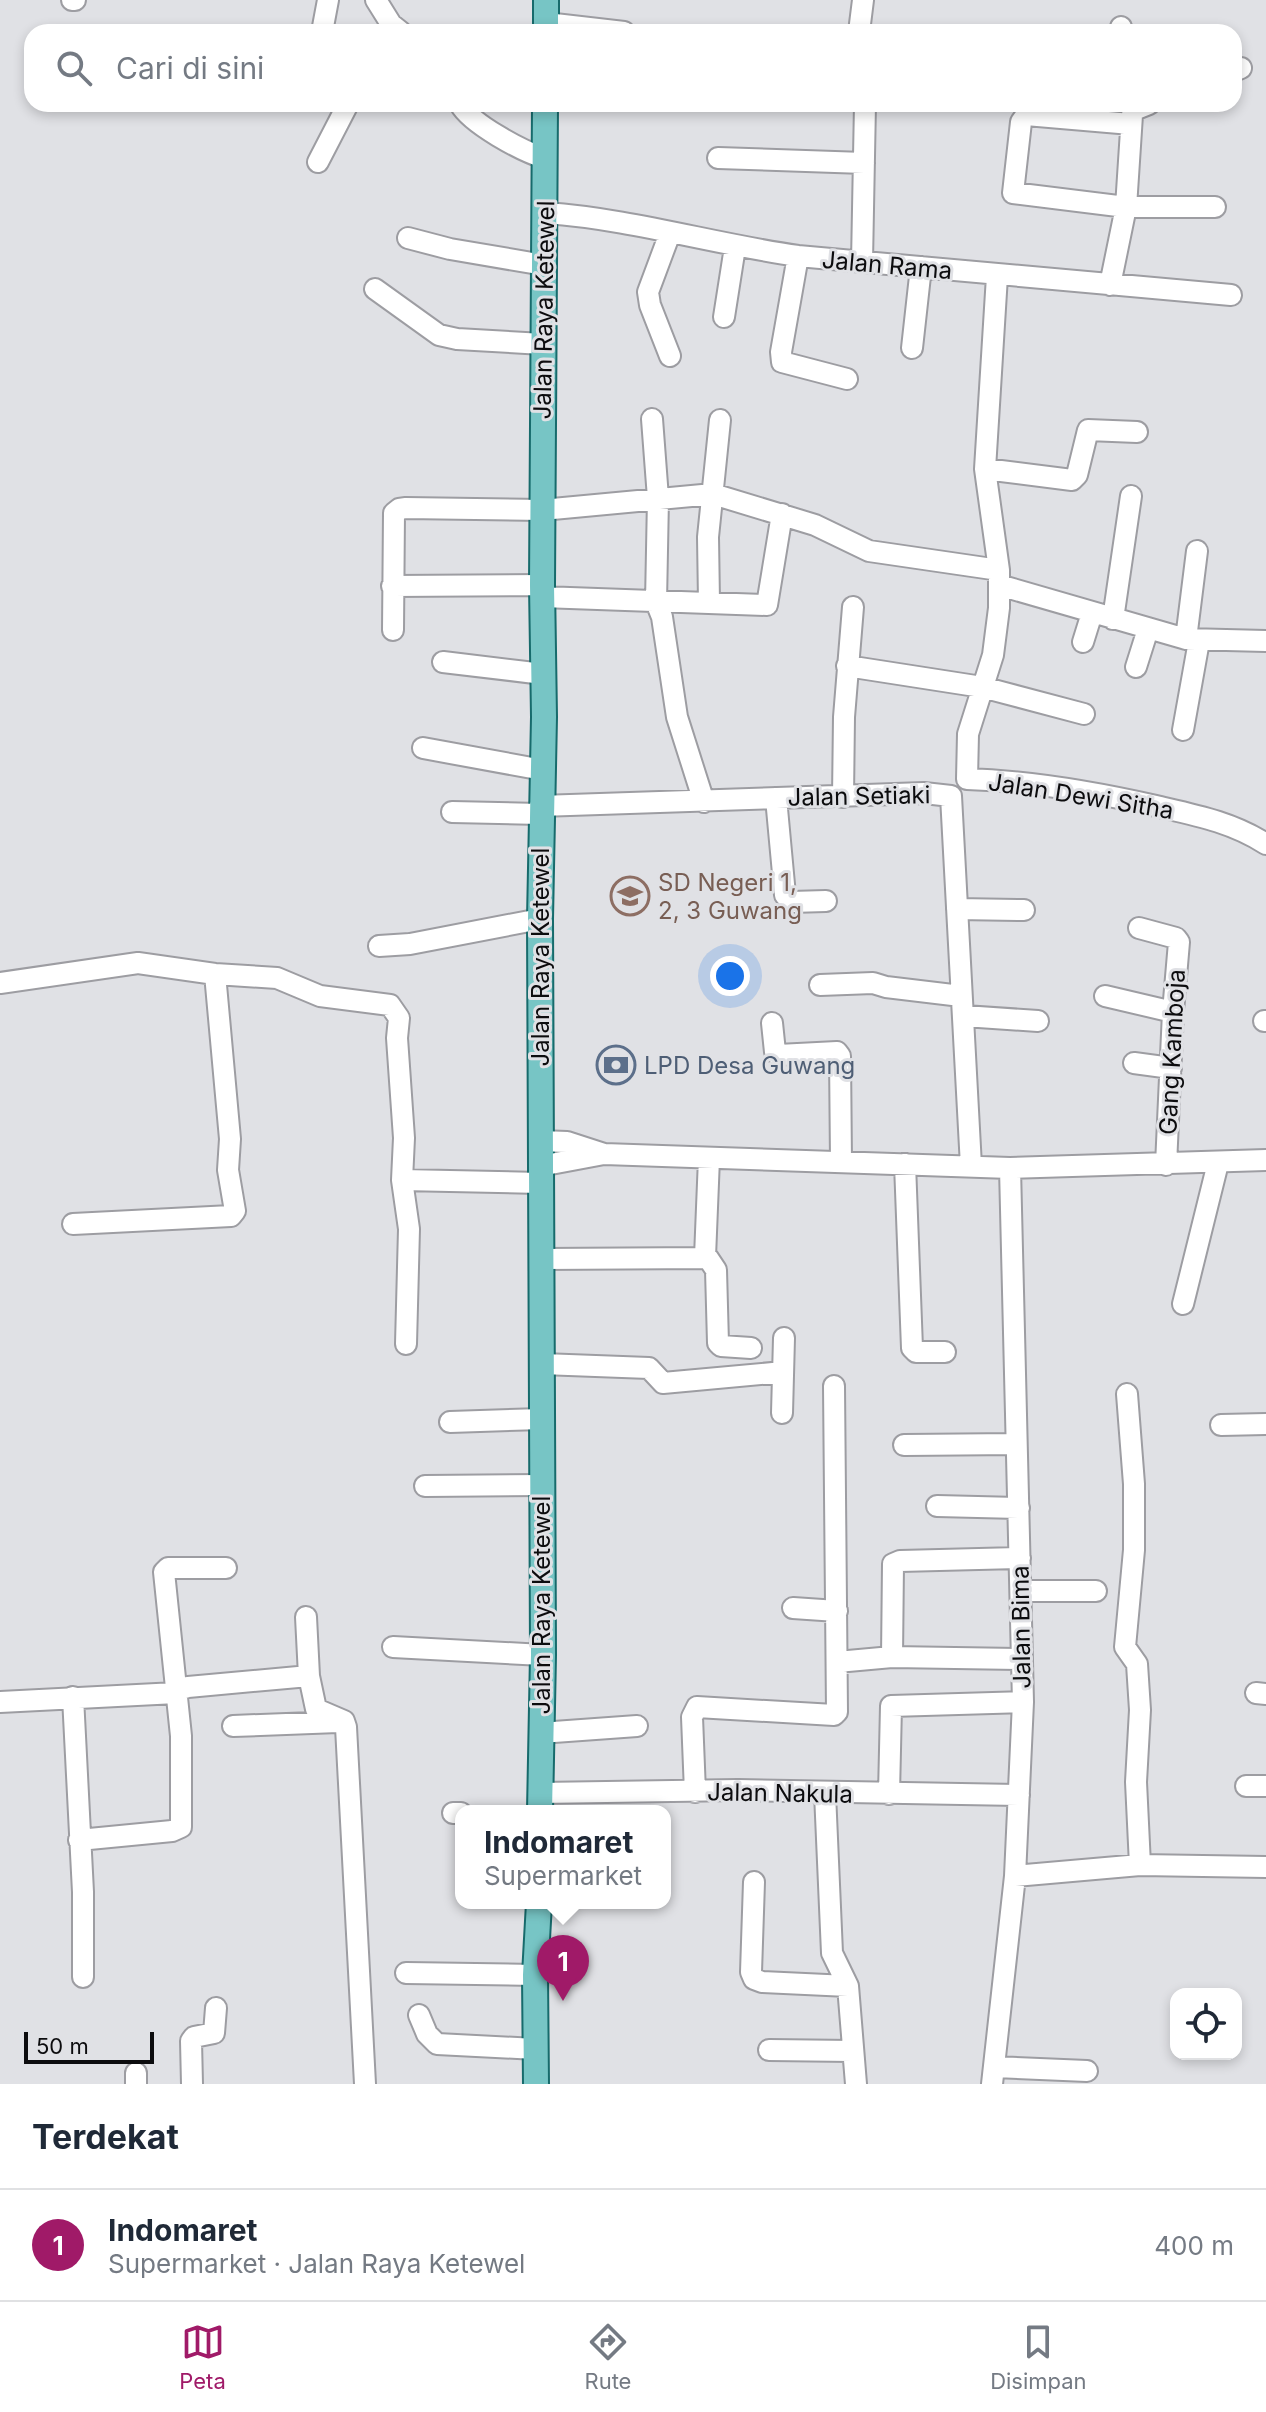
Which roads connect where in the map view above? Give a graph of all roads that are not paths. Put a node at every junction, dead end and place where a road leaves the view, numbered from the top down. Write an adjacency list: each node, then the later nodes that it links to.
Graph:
1 (328, 0): 5 (street)
2 (376, 0): 6 (street)
3 (863, 0): 8 (street)
4 (546, 18): 7 (street)
5 (324, 24)
6 (389, 24)
7 (579, 24)
8 (860, 24)
9 (344, 112): 16 (street)
10 (467, 112): 14 (street)
11 (545, 112): 14 (main road, Jalan Raya Ketewel)
12 (865, 112): 17 (street)
13 (1134, 112): 18 (street); 18 (street)
14 (544, 158): 20 (main road, Jalan Raya Ketewel)
15 (718, 158): 17 (street)
16 (318, 162)
17 (864, 163): 25 (street)
18 (1126, 207): 19 (street); 29 (street)
19 (1215, 207)
20 (546, 213): 21 (street, Jalan Rama); 26 (main road, Jalan Raya Ketewel)
21 (670, 233): 23 (street, Jalan Rama); 35 (street)
22 (408, 238): 26 (street)
23 (735, 247): 24 (street, Jalan Rama); 32 (street)
24 (798, 256): 25 (street, Jalan Rama); 36 (street)
25 (862, 262): 27 (street, Jalan Rama)
26 (544, 265): 33 (main road, Jalan Raya Ketewel)
27 (921, 267): 28 (street, Jalan Rama); 34 (street)
28 (997, 276): 29 (street, Jalan Rama); 40 (street, Jalan Dewi Sitha)
29 (1110, 285): 31 (street, Jalan Rama)
30 (375, 289): 33 (street)
31 (1231, 295)
32 (724, 317)
33 (543, 344): 44 (main road, Jalan Raya Ketewel)
34 (912, 348)
35 (670, 356)
36 (847, 379)
37 (652, 419): 43 (street)
38 (720, 420): 41 (street)
39 (1137, 432): 40 (street)
40 (985, 469): 47 (street, Jalan Dewi Sitha)
41 (713, 494): 43 (street); 45 (street); 51 (street)
42 (1131, 496): 54 (street)
43 (658, 498): 44 (street); 50 (street)
44 (542, 510): 48 (street); 49 (main road, Jalan Raya Ketewel)
45 (782, 514): 47 (street); 51 (street)
46 (1197, 551): 57 (street)
47 (999, 577): 53 (street); 64 (street, Jalan Dewi Sitha)
48 (392, 586): 49 (street); 56 (street)
49 (542, 591): 50 (street); 63 (main road, Jalan Raya Ketewel)
50 (656, 602): 51 (street); 73 (street)
51 (709, 602)
52 (853, 607): 61 (street)
53 (1092, 613): 54 (street); 59 (street)
54 (1113, 619): 55 (street)
55 (1148, 629): 57 (street); 62 (street)
56 (393, 630)
57 (1192, 640): 58 (street); 66 (street)
58 (1266, 641)
59 (1083, 642)
60 (443, 662): 63 (street)
61 (847, 666): 64 (street); 71 (street)
62 (1136, 667)
63 (543, 674): 68 (main road, Jalan Raya Ketewel)
64 (982, 687): 65 (street); 69 (street, Jalan Dewi Sitha)
65 (1084, 714)
66 (1183, 730)
67 (423, 748): 68 (street)
68 (543, 770): 74 (main road, Jalan Raya Ketewel)
69 (967, 779): 70 (street); 76 (street, Jalan Dewi Sitha)
70 (951, 796): 71 (street, Jalan Setiaki); 78 (street, Jalan Setiaki)
71 (843, 797): 72 (street, Jalan Setiaki)
72 (776, 798): 73 (street, Jalan Setiaki); 77 (street)
73 (704, 802): 74 (street, Jalan Setiaki)
74 (540, 810): 75 (street, Jalan Setiaki); 80 (main road, Jalan Raya Ketewel)
75 (452, 812)
76 (1266, 844)
77 (826, 901)
78 (957, 909): 79 (street); 87 (street, Jalan Setiaki)
79 (1024, 910)
80 (540, 919): 82 (street); 93 (main road, Jalan Raya Ketewel)
81 (1139, 928): 88 (street, Gang Kamboja)
82 (379, 946)
83 (215, 974): 84 (street); 104 (street); 105 (street)
84 (0, 983)
85 (820, 985): 87 (street)
86 (1105, 996): 88 (street)
87 (962, 1006): 89 (street); 101 (street, Jalan Setiaki)
88 (1173, 1012): 92 (street, Gang Kamboja)
89 (1038, 1021)
90 (772, 1023): 97 (street)
91 (1134, 1063): 92 (street)
92 (1171, 1068): 100 (street, Gang Kamboja)
93 (540, 1141): 94 (street); 103 (main road, Jalan Raya Ketewel)
94 (604, 1154): 95 (street); 103 (street)
95 (709, 1158): 97 (street); 106 (street)
96 (1266, 1160): 98 (street)
97 (841, 1162): 99 (street)
98 (1218, 1163): 100 (street); 108 (street)
99 (905, 1164): 101 (street); 112 (street)
100 (1166, 1165): 102 (street)
101 (971, 1166): 102 (street)
102 (1010, 1168): 122 (street, Jalan Bima)
103 (540, 1175): 104 (street); 107 (main road, Jalan Raya Ketewel)
104 (402, 1180): 110 (street)
105 (73, 1224)
106 (705, 1257): 107 (street); 111 (street)
107 (542, 1259): 113 (main road, Jalan Raya Ketewel)
108 (1183, 1304)
109 (784, 1338): 114 (street)
110 (406, 1344)
111 (751, 1348)
112 (945, 1352)
113 (542, 1364): 114 (street); 118 (main road, Jalan Raya Ketewel)
114 (783, 1372): 117 (street)
115 (834, 1386): 133 (street)
116 (1127, 1394): 155 (street)
117 (782, 1413)
118 (542, 1419): 119 (street); 124 (main road, Jalan Raya Ketewel)
119 (450, 1422)
120 (1266, 1424): 121 (street)
121 (1221, 1425)
122 (1016, 1444): 123 (street); 127 (street, Jalan Bima)
123 (904, 1445)
124 (542, 1485): 125 (street); 136 (main road, Jalan Raya Ketewel)
125 (425, 1486)
126 (937, 1506): 127 (street)
127 (1019, 1508): 128 (street, Jalan Bima)
128 (1020, 1558): 130 (street, Jalan Bima); 137 (street)
129 (226, 1568): 141 (street)
130 (1021, 1591): 131 (street); 138 (street, Jalan Bima)
131 (1096, 1591)
132 (793, 1608): 133 (street)
133 (837, 1611): 139 (street)
134 (306, 1617): 140 (street)
135 (393, 1647): 136 (street)
136 (543, 1655): 148 (main road, Jalan Raya Ketewel)
137 (892, 1657): 138 (street); 139 (street)
138 (1021, 1659): 144 (street, Jalan Bima)
139 (837, 1662): 149 (street)
140 (309, 1676): 141 (street); 145 (street)
141 (177, 1692): 142 (street); 154 (street)
142 (73, 1697): 143 (street); 154 (street)
143 (0, 1702)
144 (1023, 1702): 151 (street); 152 (street, Jalan Bima)
145 (345, 1722): 146 (street); 172 (street)
146 (233, 1726)
147 (637, 1726): 148 (street)
148 (540, 1733): 153 (main road, Jalan Raya Ketewel)
149 (695, 1792): 150 (street, Jalan Nakula); 153 (street, Jalan Nakula)
150 (825, 1793): 151 (street, Jalan Nakula); 163 (street)
151 (889, 1794): 152 (street, Jalan Nakula)
152 (1019, 1795): 157 (street, Jalan Bima)
153 (540, 1802)
154 (79, 1840): 162 (street)
155 (1140, 1865): 156 (street); 157 (street)
156 (1266, 1867)
157 (1015, 1876): 170 (street, Jalan Bima)
158 (754, 1882): 163 (street)
159 (539, 1909): 161 (main road)
160 (406, 1973): 161 (street)
161 (535, 1975): 166 (main road)
162 (83, 1977)
163 (848, 1986): 168 (street)
164 (216, 2008): 171 (street)
165 (419, 2015): 166 (street)
166 (536, 2049): 173 (main road)
167 (769, 2050): 168 (street)
168 (853, 2051): 174 (street)
169 (1087, 2071): 170 (street)
170 (994, 2075)
171 (192, 2084)
172 (365, 2084)
173 (536, 2084)
174 (856, 2084)

